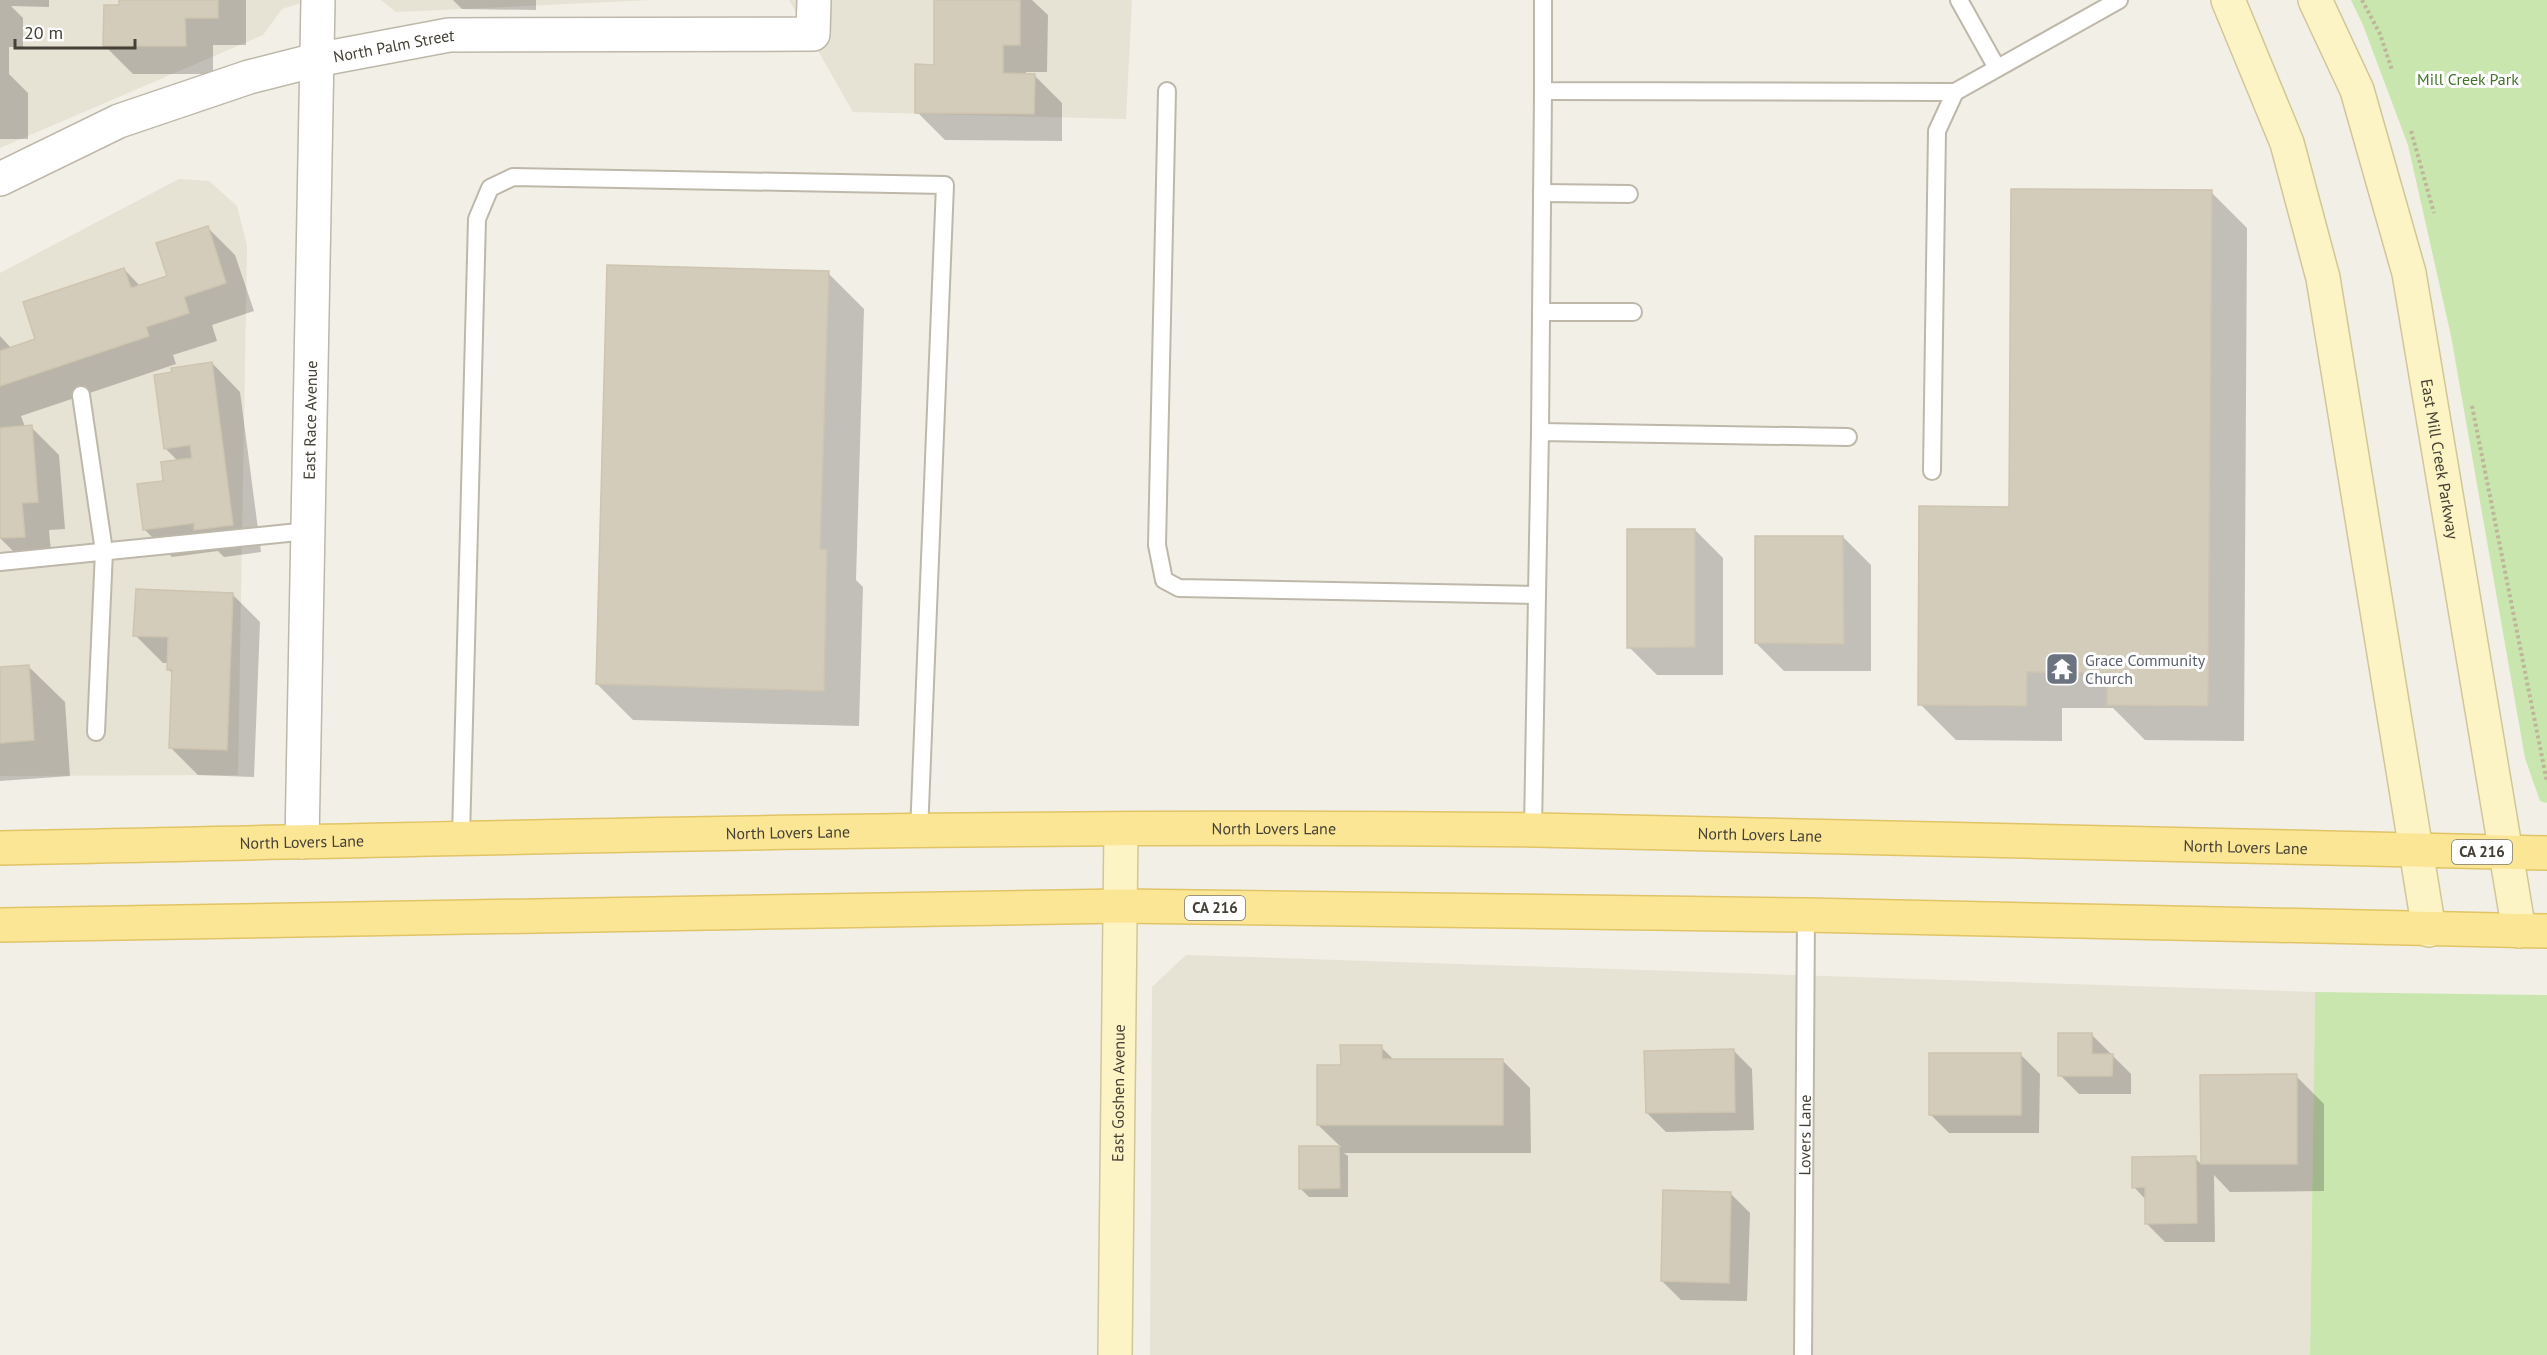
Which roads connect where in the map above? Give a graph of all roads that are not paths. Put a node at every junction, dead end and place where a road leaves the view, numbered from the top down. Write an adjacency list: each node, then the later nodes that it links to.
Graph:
1 (318, 0): 8 (street, East Race Avenue)
2 (814, 0): 8 (street, North Palm Street)
3 (1543, 0): 11 (lane)
4 (1959, 0): 9 (lane)
5 (2120, 0): 9 (lane)
6 (2228, 0): 33 (street)
7 (2314, 1): 34 (street, East Mill Creek Parkway)
8 (316, 60): 13 (street, North Palm Street); 22 (street, East Race Avenue)
9 (1997, 68): 12 (lane)
10 (1167, 91): 25 (lane)
11 (1543, 91): 12 (lane); 14 (lane)
12 (1955, 92): 21 (lane)
13 (0, 179)
14 (1542, 193): 15 (lane); 16 (lane)
15 (1629, 194)
16 (1541, 312): 17 (lane); 19 (lane)
17 (1633, 312)
18 (81, 395): 23 (lane)
19 (1540, 432): 20 (lane); 25 (lane)
20 (1848, 437)
21 (1932, 471)
22 (308, 531): 23 (lane); 31 (street, East Race Avenue)
23 (104, 551): 24 (lane); 26 (lane)
24 (0, 562)
25 (1537, 595): 28 (lane)
26 (96, 732)
27 (1121, 830): 28 (main road, North Lovers Lane / CA 216); 29 (main road, North Lovers Lane / CA 216); 36 (street, East Goshen Avenue)
28 (1533, 830): 33 (main road, North Lovers Lane / CA 216)
29 (919, 832): 30 (main road, North Lovers Lane / CA 216); 30 (lane)
30 (461, 837): 31 (main road, North Lovers Lane / CA 216)
31 (302, 842): 32 (main road, North Lovers Lane / CA 216)
32 (0, 848)
33 (2417, 849): 34 (main road, North Lovers Lane / CA 216); 39 (street)
34 (2505, 853): 35 (main road, North Lovers Lane / CA 216); 40 (street, East Mill Creek Parkway)
35 (2547, 854)
36 (1121, 906): 37 (main road, CA 216); 38 (main road, CA 216); 41 (street, East Goshen Avenue)
37 (1806, 915): 39 (main road, CA 216); 42 (lane, Lovers Lane)
38 (0, 925)
39 (2429, 930): 40 (main road, CA 216)
40 (2533, 931)
41 (1114, 1355)
42 (1803, 1355)

